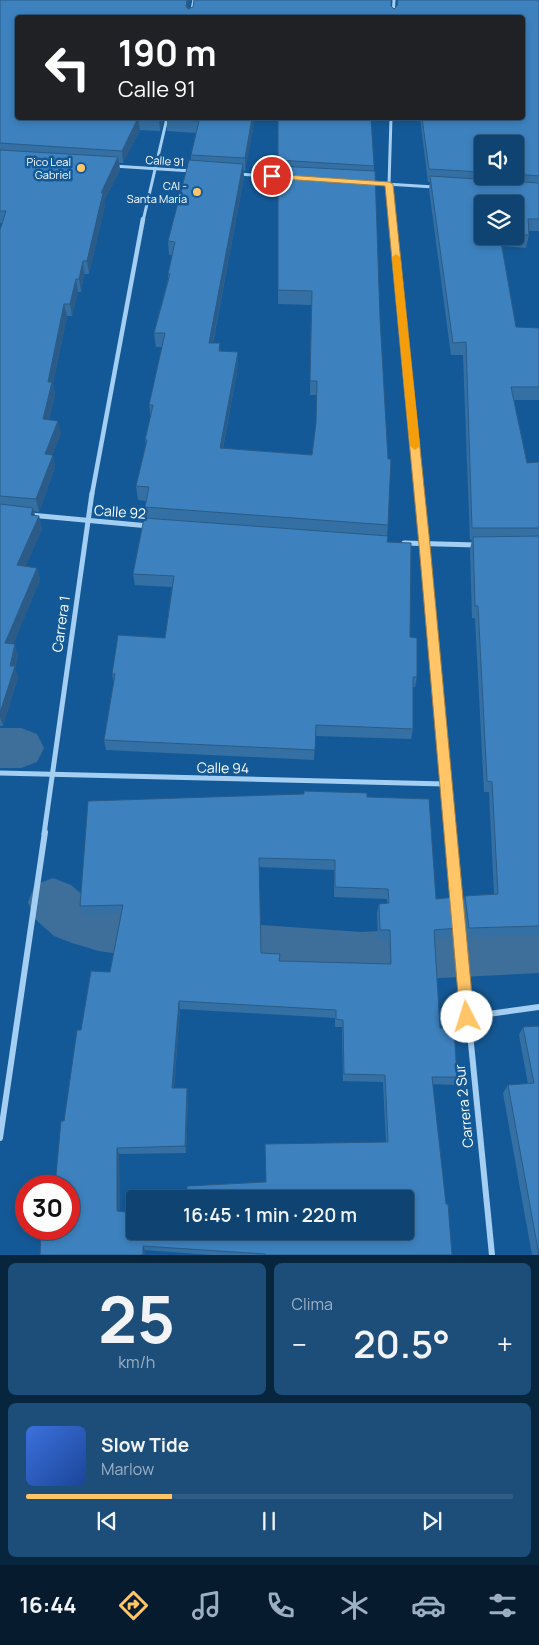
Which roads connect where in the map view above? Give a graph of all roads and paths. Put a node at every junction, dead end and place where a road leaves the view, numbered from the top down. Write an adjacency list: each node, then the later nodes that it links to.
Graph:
1 (194, 0): 3 (street)
2 (394, 0): 4 (street)
3 (191, 15)
4 (393, 15)
5 (167, 120): 8 (street, Carrera 1)
6 (391, 120): 13 (street, Carrera 2 Sur)
7 (107, 166): 8 (street, Calle 91)
8 (155, 169): 9 (street, Calle 91); 16 (street, Carrera 1)
9 (194, 172)
10 (233, 174): 11 (street)
11 (291, 178)
12 (369, 183): 13 (street)
13 (389, 184): 14 (street); 19 (street, Carrera 2 Sur)
14 (436, 187)
15 (19, 514): 16 (street, Calle 92)
16 (87, 522): 17 (street, Calle 92); 22 (street, Carrera 1)
17 (157, 526)
18 (395, 543): 19 (street)
19 (424, 545): 20 (street); 23 (street, Carrera 2 Sur)
20 (482, 545)
21 (0, 774): 22 (street, Calle 94)
22 (53, 775): 23 (street, Calle 94); 26 (street, Carrera 1)
23 (445, 784): 25 (street, Carrera 2 Sur)
24 (539, 1007): 25 (street)
25 (467, 1017): 27 (street, Carrera 2 Sur)
26 (0, 1138)
27 (492, 1255)

